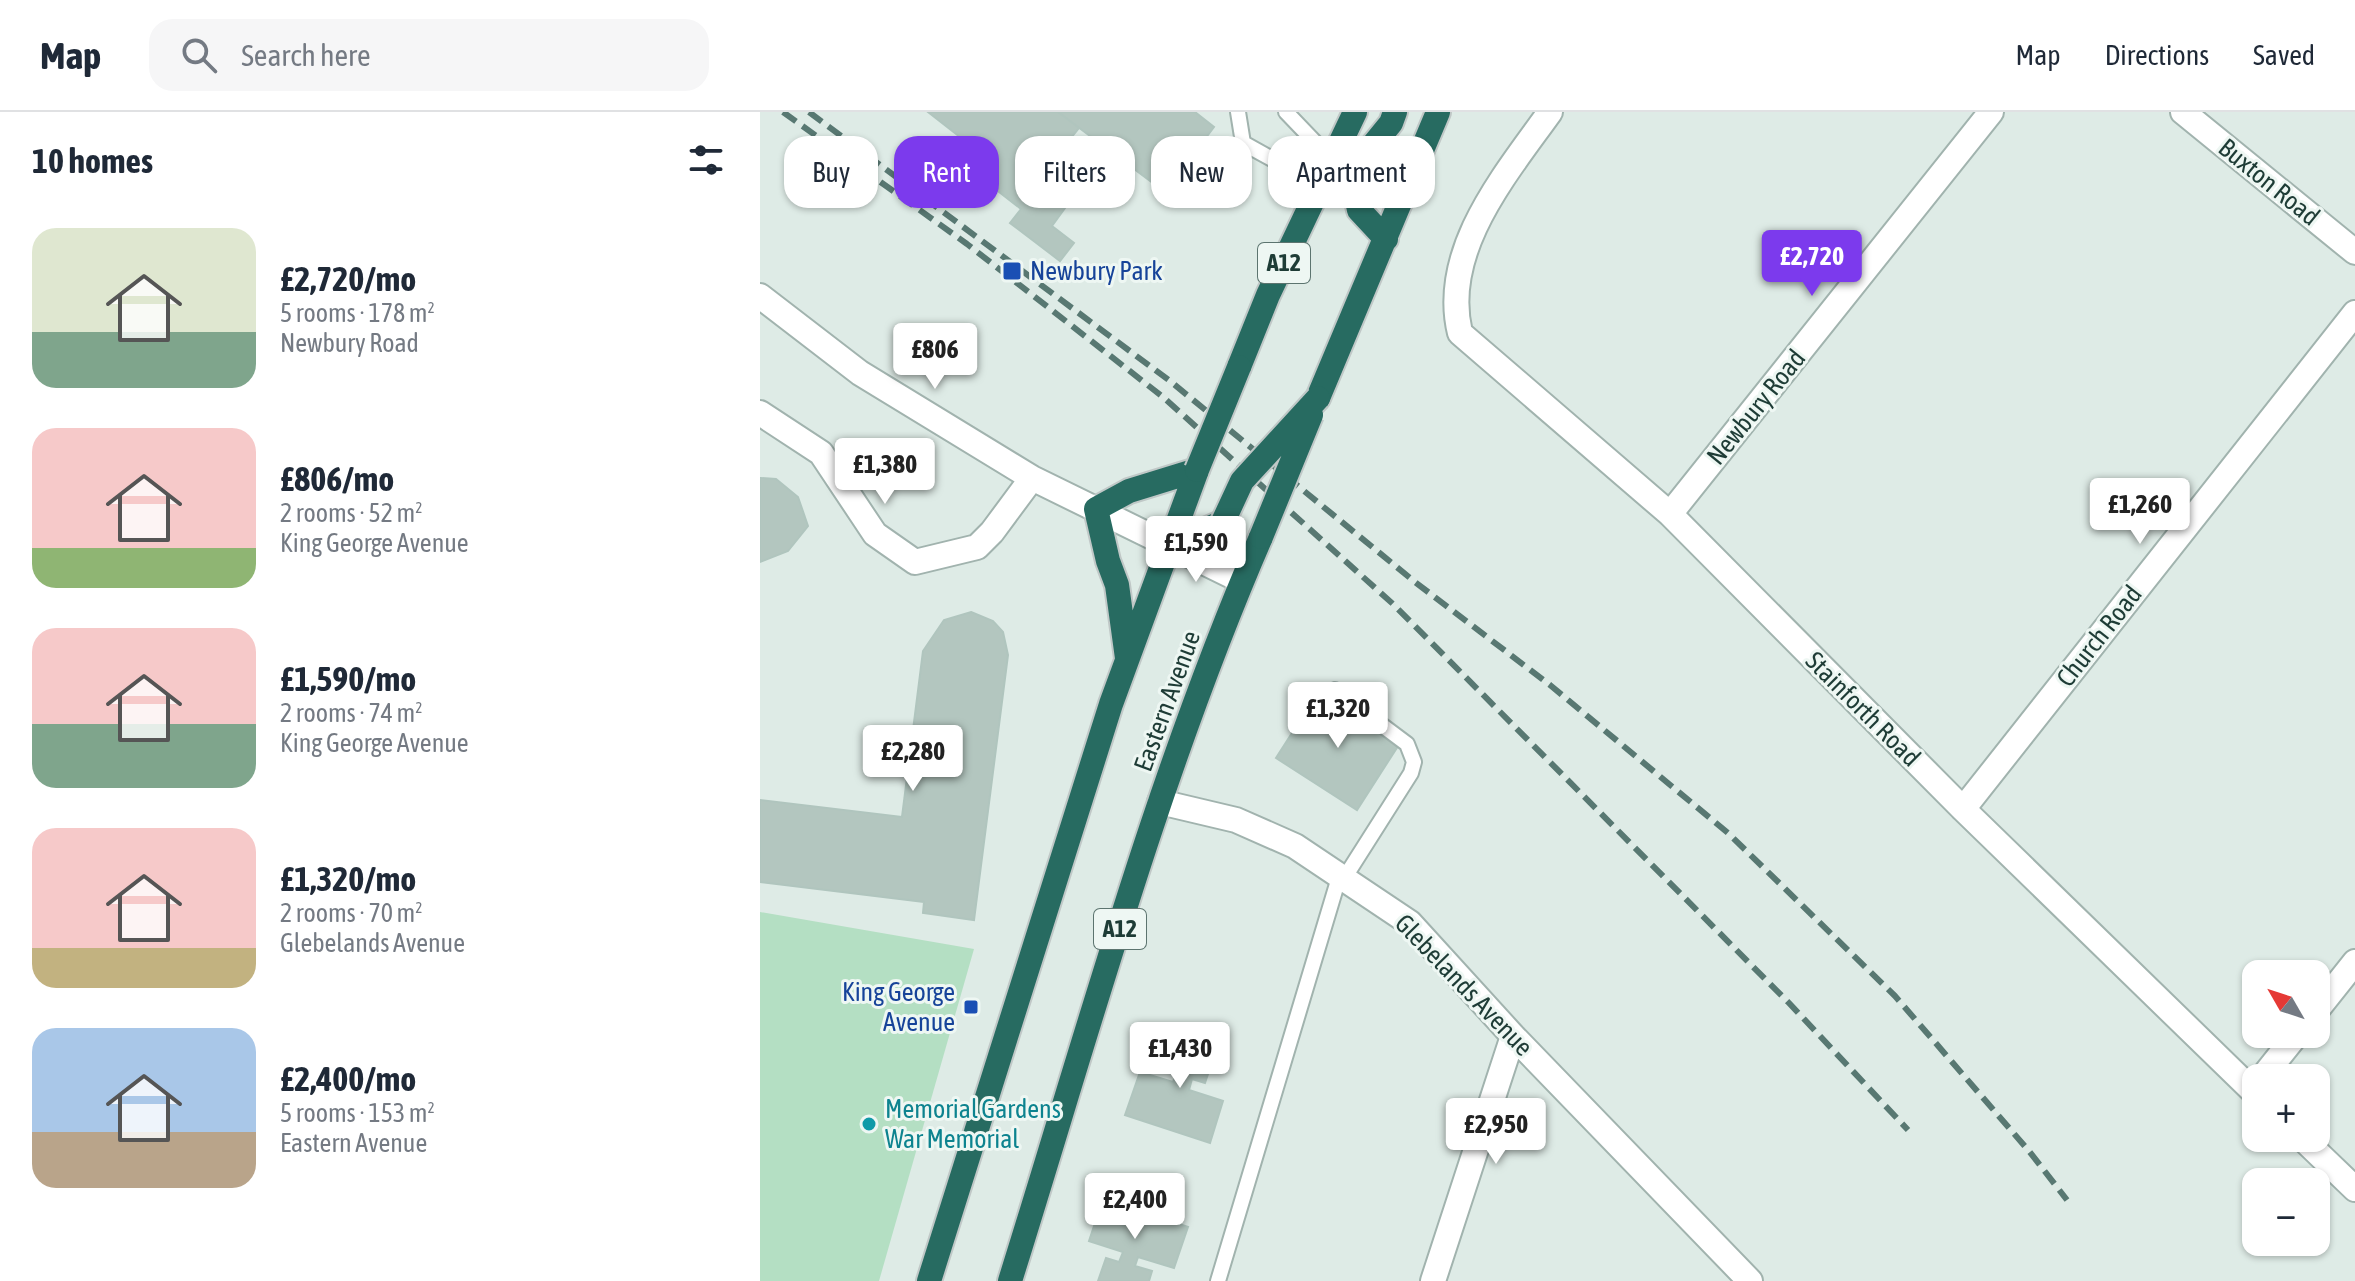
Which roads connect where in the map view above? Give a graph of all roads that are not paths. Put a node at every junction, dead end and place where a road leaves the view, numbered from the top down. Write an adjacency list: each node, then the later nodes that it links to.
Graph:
1 (1238, 112): 9 (lane)
2 (1286, 112): 10 (lane)
3 (1355, 112): 11 (highway, Eastern Avenue / A12)
4 (1395, 112): 12 (highway)
5 (1438, 112): 15 (highway, Eastern Avenue / A12)
6 (1550, 112): 24 (street, Stainforth Road)
7 (1991, 112): 24 (street, Newbury Road)
8 (2183, 112): 16 (street, Buxton Road)
9 (1242, 136)
10 (1310, 136)
11 (1349, 136)
12 (1377, 136)
13 (1318, 208): 21 (highway, Eastern Avenue / A12, bridge)
14 (1358, 208): 15 (highway)
15 (1386, 239): 19 (highway, Eastern Avenue / A12)
16 (2355, 252)
17 (760, 296): 22 (street)
18 (2355, 313): 30 (street, Church Road)
19 (1318, 398): 25 (highway, bridge); 26 (highway, Eastern Avenue / A12, bridge)
20 (760, 413): 22 (street)
21 (1197, 470): 23 (highway); 25 (highway, Eastern Avenue / A12)
22 (1032, 478): 23 (street)
23 (1096, 509): 25 (street); 27 (highway)
24 (1670, 514): 30 (street, Stainforth Road)
25 (1171, 545): 26 (street); 27 (highway, Eastern Avenue / A12)
26 (1242, 581): 29 (highway, Eastern Avenue / A12)
27 (1127, 660): 40 (highway, Eastern Avenue / A12)
28 (1335, 690): 31 (lane)
29 (1160, 802): 31 (street, Glebelands Avenue); 41 (highway, Eastern Avenue / A12)
30 (1963, 809): 37 (street, Stainforth Road)
31 (1342, 876): 34 (street, Glebelands Avenue); 42 (lane)
32 (2355, 962): 33 (street)
33 (2330, 993)
34 (1513, 1036): 43 (street); 44 (street, Glebelands Avenue)
35 (2286, 1048): 36 (street)
36 (2274, 1064)
37 (2242, 1073)
38 (2317, 1152): 39 (street)
39 (2355, 1189)
40 (929, 1281)
41 (1010, 1281)
42 (1218, 1281)
43 (1433, 1281)
44 (1750, 1281)

